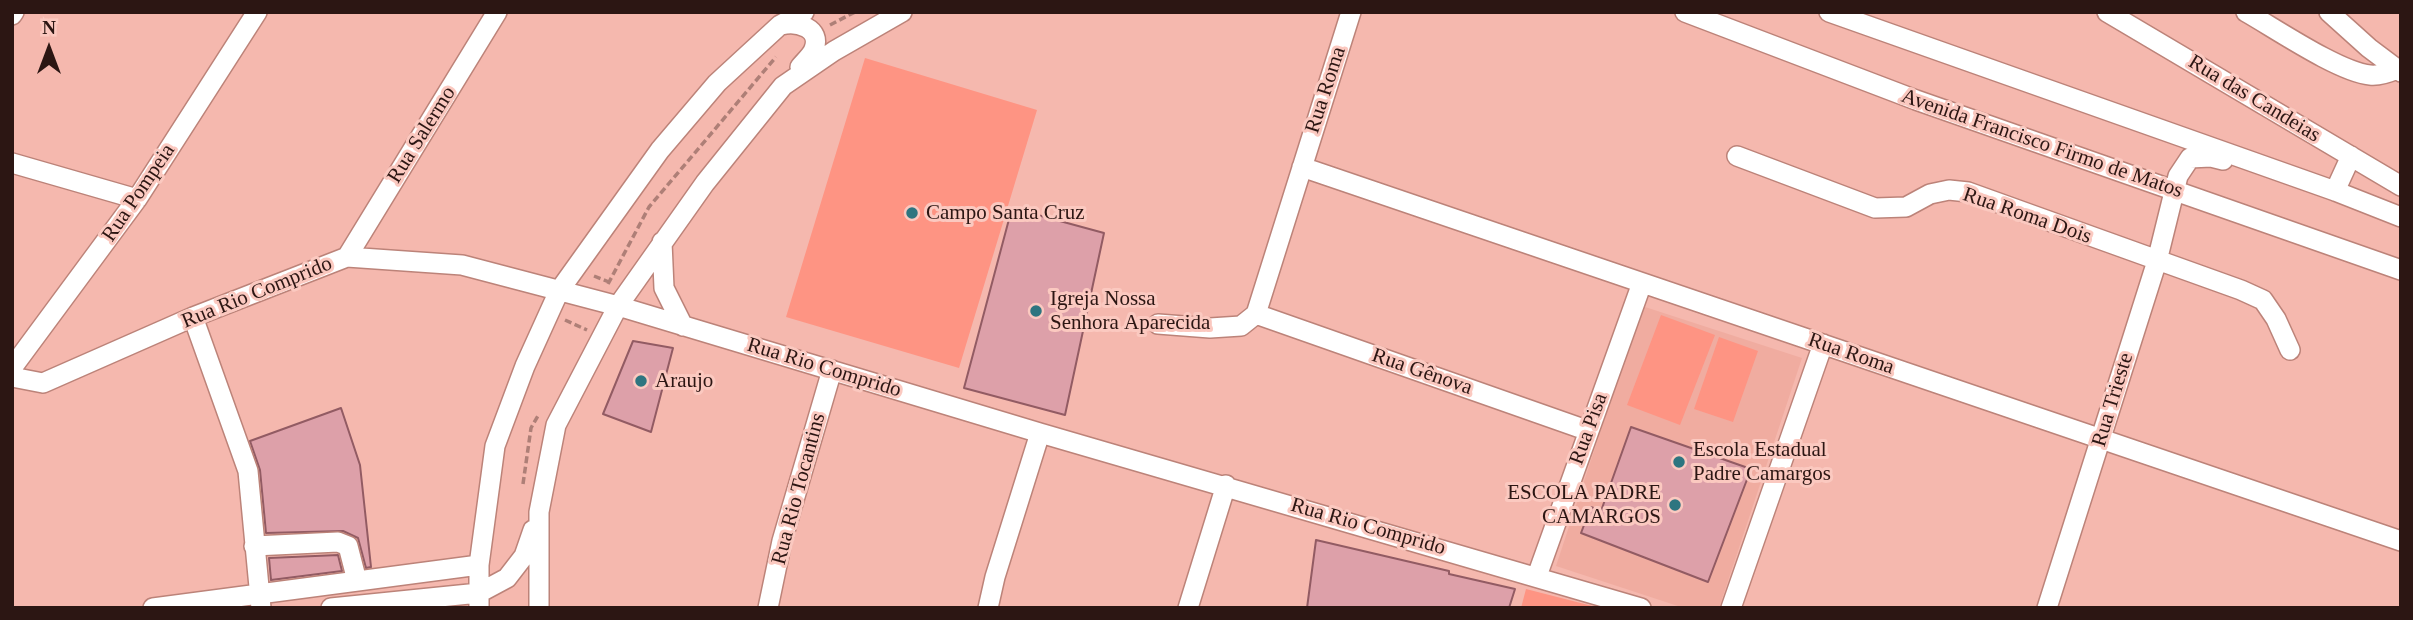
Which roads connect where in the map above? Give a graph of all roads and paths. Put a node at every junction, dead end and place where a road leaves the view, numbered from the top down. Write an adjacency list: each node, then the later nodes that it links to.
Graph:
1 (257, 12): 23 (street, Rua Pompeia)
2 (497, 12): 26 (street, Rua Salermo)
3 (804, 12): 12 (street)
4 (902, 12): 14 (street)
5 (1351, 12): 18 (street, Rua Roma)
6 (1685, 12): 11 (street, Avenida Francisco Firmo de Matos)
7 (1829, 12): 19 (street)
8 (2107, 12): 16 (street, Rua das Candeias)
9 (2246, 12): 13 (street)
10 (2329, 12): 13 (street)
11 (1716, 18): 21 (street, Avenida Francisco Firmo de Matos)
12 (780, 25): 14 (street); 30 (street)
13 (2399, 71)
14 (783, 86): 25 (street)
15 (1737, 156): 27 (street, Rua Roma Dois)
16 (2351, 156): 20 (street, Rua das Candeias); 22 (street)
17 (12, 163): 23 (street)
18 (1302, 167): 29 (street, Rua Roma); 33 (street, Rua Roma)
19 (2280, 173): 21 (street, Rua Trieste); 22 (street)
20 (2401, 186)
21 (2175, 191): 27 (street, Rua Trieste); 28 (street, Avenida Francisco Firmo de Matos)
22 (2335, 191): 24 (street)
23 (137, 199): 40 (street, Rua Pompeia)
24 (2401, 217)
25 (662, 242): 31 (street); 36 (street)
26 (347, 257): 30 (street, Rua Rio Comprido); 34 (street, Rua Rio Comprido)
27 (2157, 261): 39 (street, Rua Roma Dois); 47 (street, Rua Trieste)
28 (2401, 270)
29 (1642, 283): 38 (street, Rua Roma); 45 (street, Rua Pisa)
30 (559, 291): 31 (street, Rua Rio Comprido); 32 (street)
31 (618, 306): 36 (street, Rua Rio Comprido); 37 (street)
32 (549, 313): 37 (path); 52 (street)
33 (1256, 314): 35 (street); 45 (street, Rua Gênova)
34 (193, 317): 43 (street, Rua Rio Comprido); 51 (street)
35 (1158, 324)
36 (683, 326): 41 (street, Rua Rio Comprido)
37 (601, 337): 49 (street)
38 (1823, 344): 47 (street, Rua Roma); 64 (street)
39 (2290, 350)
40 (12, 368)
41 (832, 370): 46 (street, Rua Rio Comprido); 60 (street, Rua Rio Tocantins)
42 (12, 377): 43 (street)
43 (43, 383): 44 (street, Rua Rio Comprido)
44 (12, 394)
45 (1589, 430): 53 (street, Rua Pisa)
46 (1040, 433): 48 (street, Rua Rio Comprido); 61 (street)
47 (2101, 439): 50 (street, Rua Roma); 65 (street, Rua Trieste)
48 (1226, 485): 53 (street, Rua Rio Comprido); 62 (street)
49 (538, 512): 55 (street); 59 (street)
50 (2401, 541)
51 (254, 546): 54 (street); 56 (street)
52 (479, 565): 54 (street); 55 (street)
53 (1536, 576): 63 (street, Rua Rio Comprido)
54 (357, 581): 56 (street)
55 (479, 600): 58 (street)
56 (260, 601): 57 (street)
57 (153, 608)
58 (331, 608)
59 (539, 608)
60 (768, 608)
61 (988, 608)
62 (1188, 608)
63 (1641, 608)
64 (1731, 608)
65 (2048, 608)

